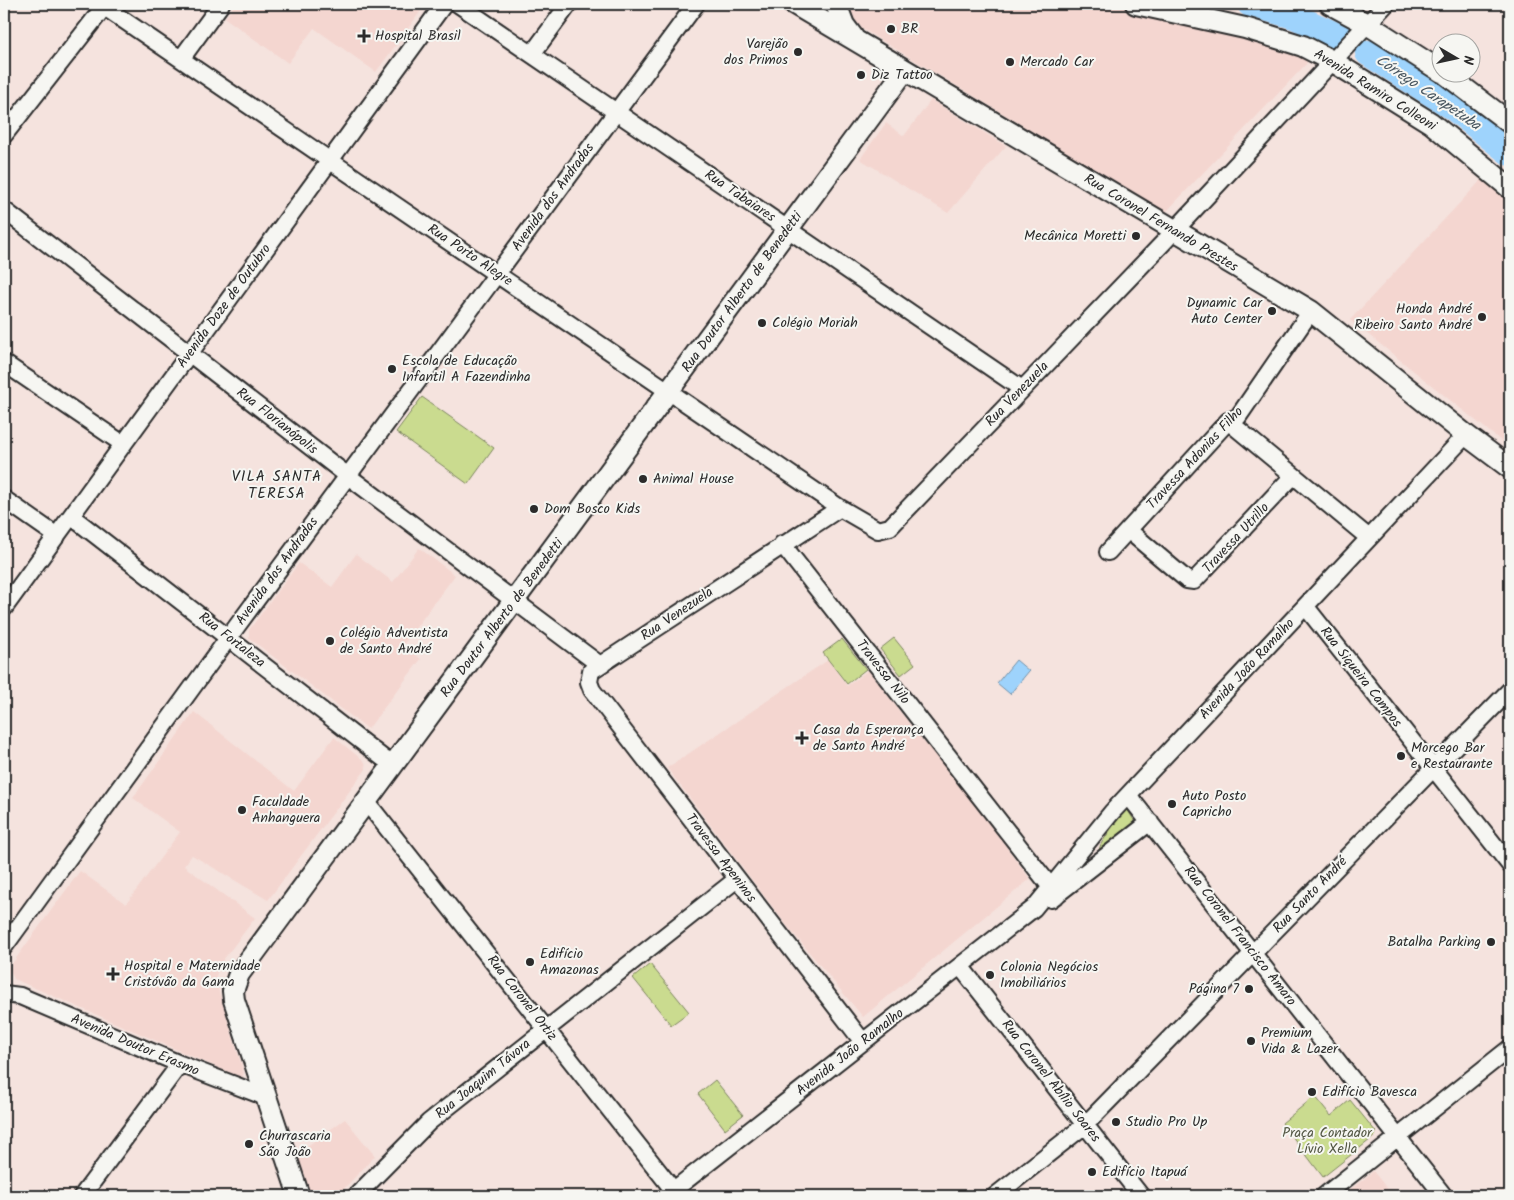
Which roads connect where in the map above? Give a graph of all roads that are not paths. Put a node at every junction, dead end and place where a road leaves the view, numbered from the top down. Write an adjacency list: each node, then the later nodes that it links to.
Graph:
1 (221, 4): 15 (street)
2 (444, 4): 23 (street, Avenida Doze de Outubro)
3 (458, 4): 14 (street, Rua Tabaiares)
4 (569, 4): 14 (street)
5 (696, 4): 20 (street, Avenida dos Andradas)
6 (794, 4): 13 (main road, Rua Coronel Fernando Prestes)
7 (836, 4): 13 (main road)
8 (1136, 4): 16 (main road, Avenida Ramiro Colleoni)
9 (1330, 4): 12 (main road)
10 (1386, 4): 12 (street, Rua Venezuela)
11 (102, 5): 15 (street, Rua Porto Alegre); 22 (street)
12 (1367, 24): 16 (street, Rua Venezuela); 17 (main road)
13 (854, 39): 18 (main road, Rua Coronel Fernando Prestes)
14 (532, 54): 20 (street, Rua Tabaiares)
15 (181, 59): 23 (street, Rua Porto Alegre)
16 (1332, 61): 24 (main road, Avenida Ramiro Colleoni); 27 (street, Rua Venezuela)
17 (1432, 66)
18 (905, 70): 26 (main road, Rua Doutor Alberto de Benedetti); 27 (main road, Rua Coronel Fernando Prestes)
19 (1455, 82): 21 (main road)
20 (616, 112): 26 (street, Rua Tabaiares); 28 (street, Avenida dos Andradas)
21 (1510, 123)
22 (4, 135)
23 (330, 160): 28 (street, Rua Porto Alegre); 30 (street, Avenida Doze de Outubro)
24 (1510, 188)
25 (4, 210): 30 (street, Rua Florianópolis)
26 (788, 228): 32 (street, Rua Tabaiares); 33 (main road, Rua Doutor Alberto de Benedetti)
27 (1172, 230): 29 (main road, Rua Coronel Fernando Prestes); 32 (street, Rua Venezuela)
28 (497, 273): 33 (street, Rua Porto Alegre); 38 (street, Avenida dos Andradas)
29 (1311, 311): 34 (street, Travessa Adonias Filho); 35 (main road, Rua Coronel Fernando Prestes)
30 (190, 353): 36 (street, Avenida Doze de Outubro); 38 (street, Rua Florianópolis)
31 (4, 363): 36 (street)
32 (1022, 389): 41 (street, Rua Venezuela)
33 (670, 392): 41 (street, Rua Porto Alegre); 48 (main road, Rua Doutor Alberto de Benedetti)
34 (1228, 421): 39 (street); 43 (street, Travessa Adonias Filho)
35 (1466, 435): 37 (main road, Rua Coronel Fernando Prestes); 45 (street, Avenida João Ramalho)
36 (124, 444): 42 (street, Avenida Doze de Outubro)
37 (1510, 468)
38 (348, 476): 48 (street, Rua Florianópolis); 51 (street, Avenida dos Andradas)
39 (1293, 476): 43 (street, Travessa Utrillo); 45 (street)
40 (4, 499): 44 (street)
41 (840, 508): 46 (street, Rua Venezuela)
42 (71, 516): 44 (street, Avenida Doze de Outubro); 51 (street, Rua Fortaleza)
43 (1128, 530): 47 (street, Travessa Adonias Filho)
44 (57, 536): 50 (street, Avenida Doze de Outubro)
45 (1370, 538): 49 (street, Avenida João Ramalho)
46 (782, 544): 52 (street, Rua Venezuela); 61 (street, Travessa Nilo)
47 (1108, 552)
48 (514, 602): 52 (street, Rua Florianópolis); 54 (main road, Rua Doutor Alberto de Benedetti)
49 (1306, 607): 55 (street, Rua Siqueira Campos); 56 (street, Avenida João Ramalho)
50 (4, 608)
51 (228, 638): 54 (street, Rua Fortaleza); 62 (street, Avenida dos Andradas)
52 (596, 668): 60 (street, Travessa Apeninos)
53 (1510, 690): 55 (street, Rua Santo André)
54 (392, 765): 57 (main road, Rua Doutor Alberto de Benedetti)
55 (1434, 768): 59 (street, Rua Siqueira Campos); 63 (street, Rua Santo André)
56 (1128, 794): 58 (street, Rua Coronel Francisco Amaro); 61 (street, Avenida João Ramalho)
57 (365, 800): 66 (street, Rua Coronel Ortiz); 70 (main road, Rua Doutor Alberto de Benedetti)
58 (1150, 822): 61 (street, Avenida João Ramalho); 63 (street, Rua Coronel Francisco Amaro)
59 (1510, 865)
60 (737, 879): 66 (street, Rua Joaquim Távora); 67 (street, Travessa Apeninos)
61 (1054, 892): 64 (street, Avenida João Ramalho)
62 (4, 947)
63 (1254, 953): 71 (street, Rua Santo André); 72 (street, Rua Coronel Francisco Amaro)
64 (960, 966): 67 (street, Avenida João Ramalho); 71 (street, Rua Coronel Abílio Soares)
65 (4, 994): 69 (street, Avenida Doutor Erasmo)
66 (546, 1029): 73 (street, Rua Coronel Ortiz); 76 (street, Rua Joaquim Távora)
67 (863, 1042): 73 (street, Avenida João Ramalho)
68 (1510, 1048): 72 (street)
69 (180, 1064): 70 (street, Avenida Doutor Erasmo); 74 (street)
70 (266, 1097): 75 (main road)
71 (1085, 1125): 77 (street, Rua Santo André); 78 (street, Rua Coronel Abílio Soares)
72 (1398, 1138): 79 (street); 80 (street, Rua Coronel Francisco Amaro)
73 (672, 1194)
74 (82, 1196)
75 (299, 1196)
76 (356, 1196)
77 (995, 1196)
78 (1141, 1196)
79 (1324, 1196)
80 (1444, 1196)

